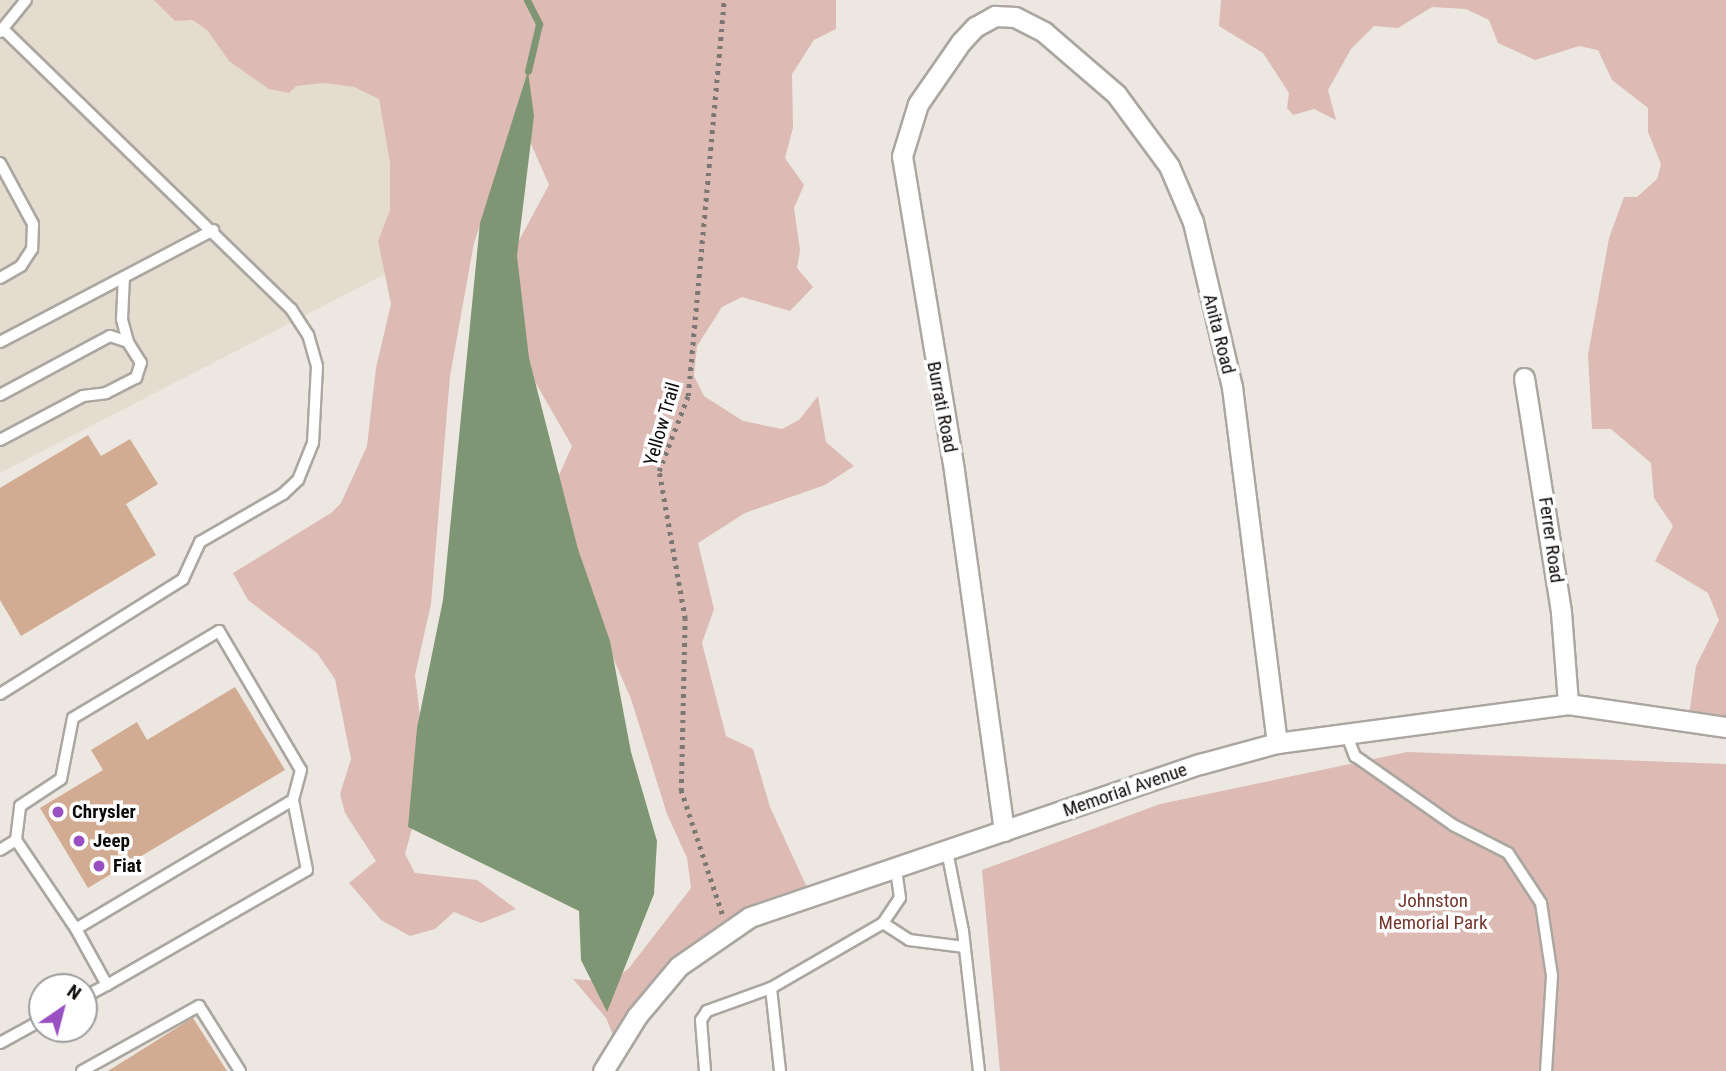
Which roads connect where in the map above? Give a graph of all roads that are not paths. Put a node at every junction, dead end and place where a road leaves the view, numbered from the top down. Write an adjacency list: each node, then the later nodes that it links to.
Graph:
1 (26, 0): 3 (lane)
2 (1000, 8): 17 (street, Anita Road); 19 (street, Burrati Road)
3 (1, 31): 5 (lane)
4 (0, 163): 7 (lane)
5 (213, 230): 6 (lane); 13 (lane)
6 (124, 277): 8 (lane); 9 (lane)
7 (0, 278)
8 (0, 342)
9 (128, 342): 11 (lane); 12 (lane)
10 (1524, 378): 14 (street, Ferrer Road)
11 (0, 395)
12 (0, 440)
13 (0, 694)
14 (1568, 704): 15 (street, Memorial Avenue); 16 (street, Memorial Avenue)
15 (1726, 727)
16 (1346, 733): 17 (street, Memorial Avenue); 38 (lane)
17 (1278, 743): 19 (street, Memorial Avenue)
18 (293, 800): 20 (lane); 25 (lane); 27 (lane)
19 (1004, 831): 22 (street, Memorial Avenue)
20 (16, 840): 21 (lane); 25 (lane)
21 (0, 850)
22 (947, 851): 23 (street, Memorial Avenue); 26 (lane)
23 (896, 868): 24 (lane); 34 (street, Memorial Avenue)
24 (883, 923): 26 (lane); 28 (lane)
25 (76, 929): 27 (lane)
26 (965, 947): 37 (lane)
27 (107, 985): 29 (lane)
28 (771, 988): 35 (lane); 36 (lane)
29 (98, 990)
30 (28, 1028): 31 (lane)
31 (0, 1043)
32 (82, 1071): 33 (lane)
33 (240, 1071)
34 (603, 1071)
35 (705, 1071)
36 (780, 1071)
37 (979, 1071)
38 (1546, 1071)

